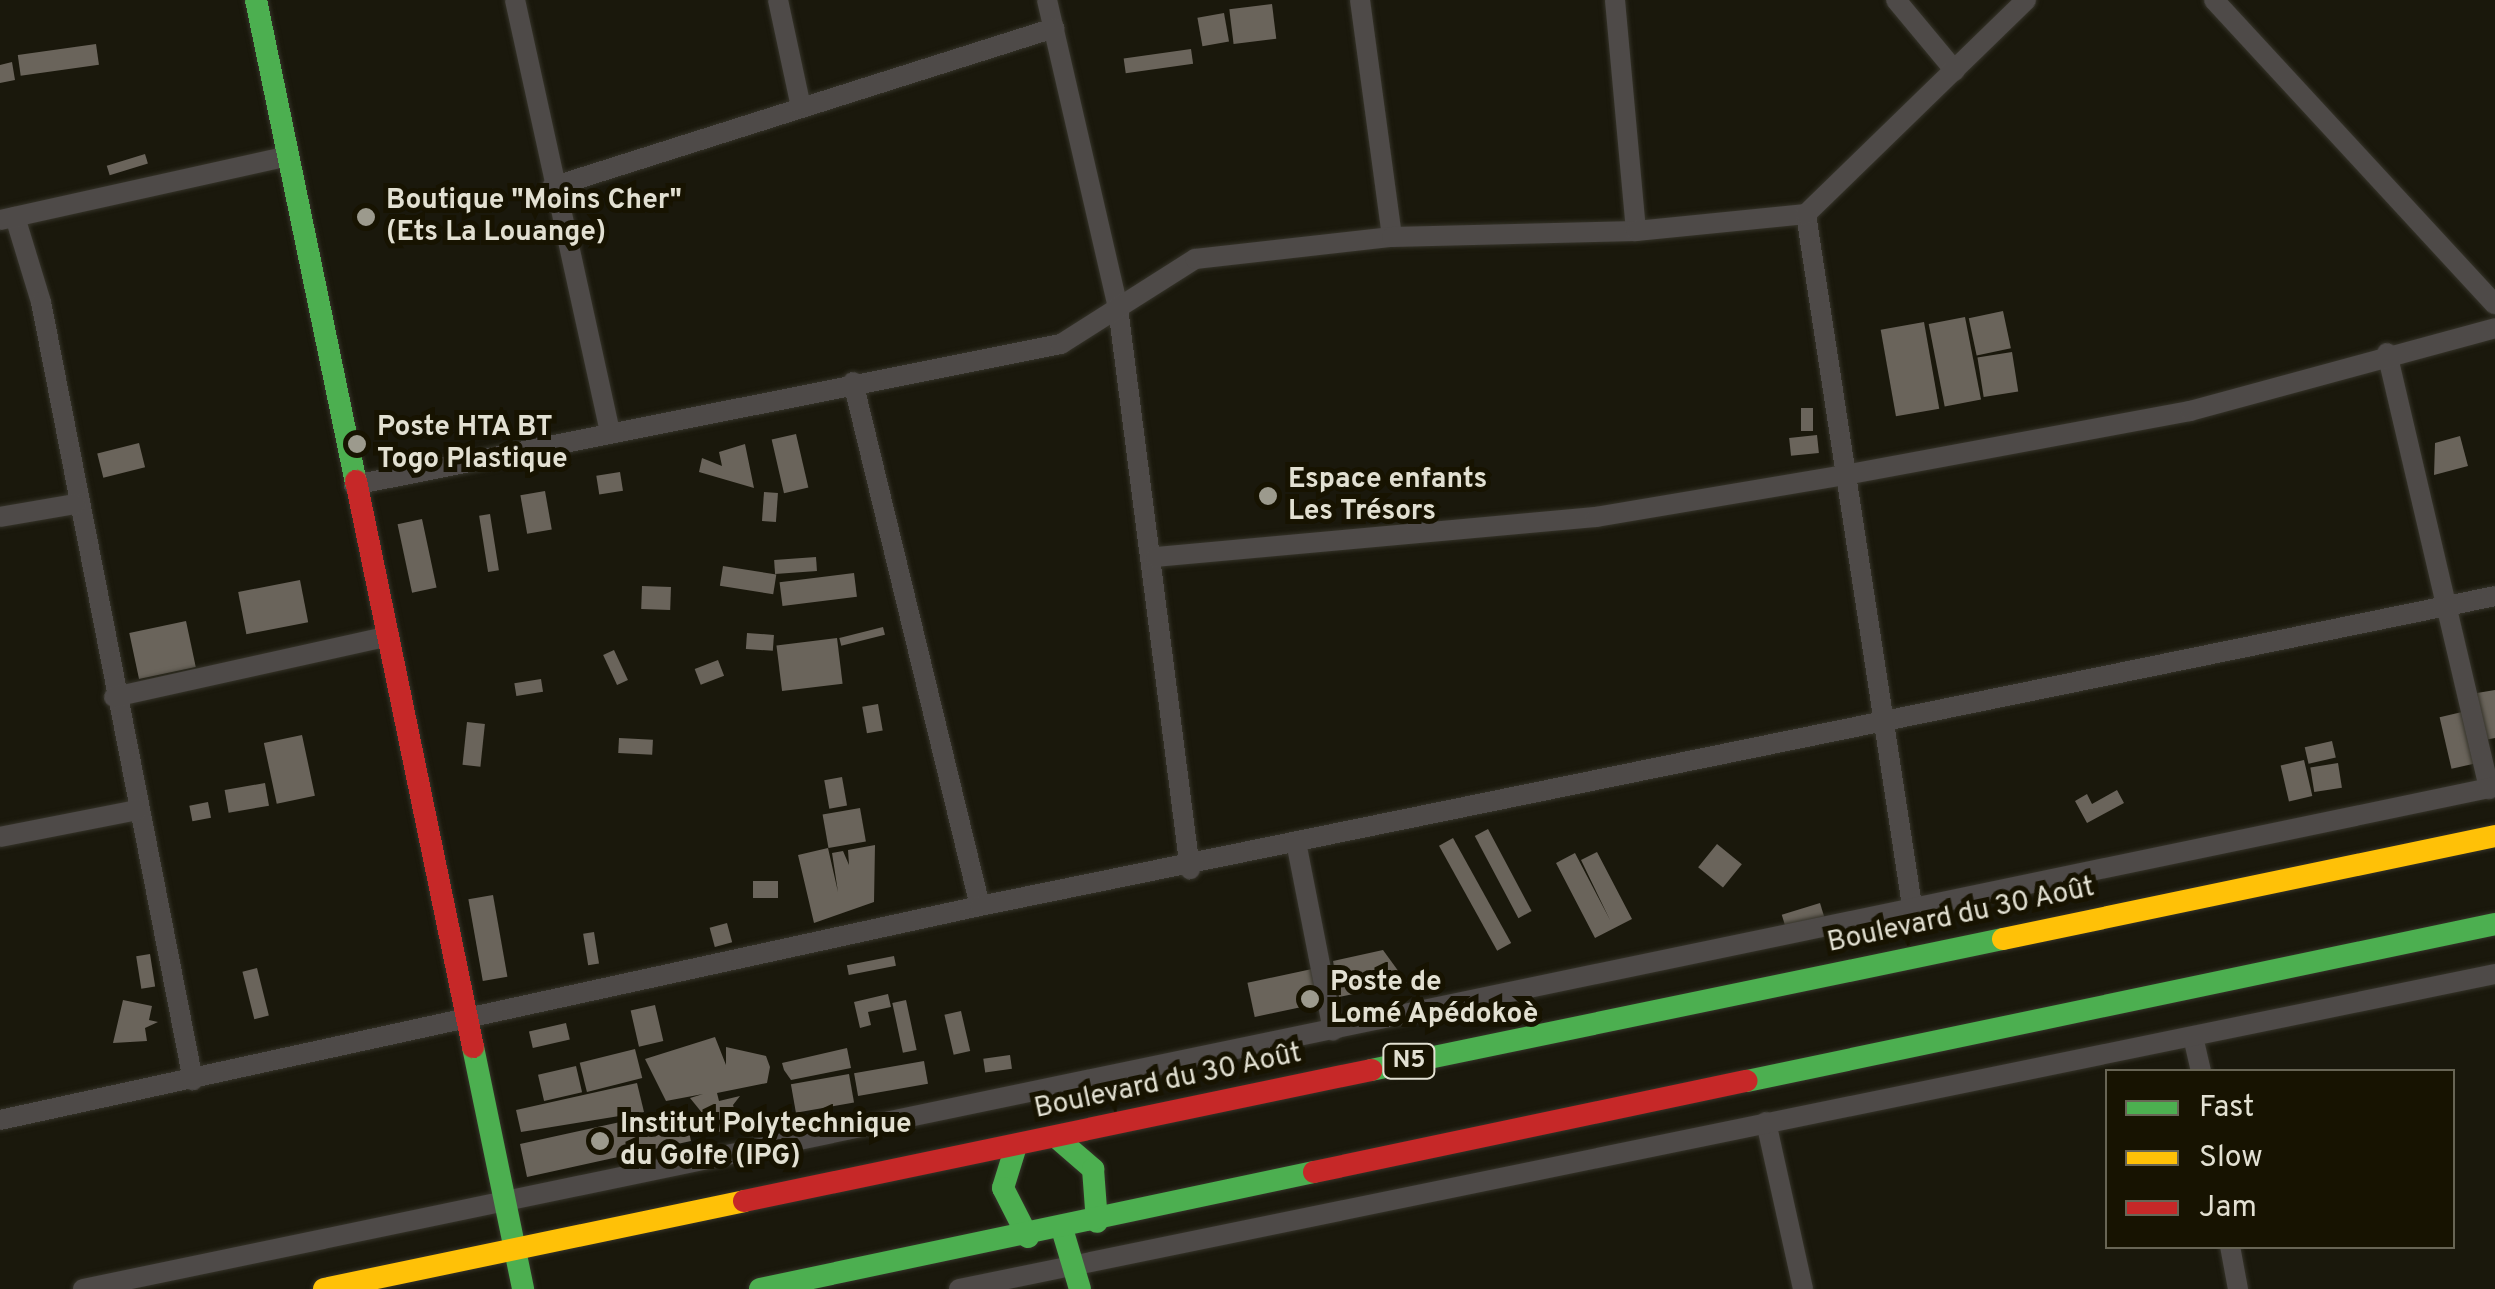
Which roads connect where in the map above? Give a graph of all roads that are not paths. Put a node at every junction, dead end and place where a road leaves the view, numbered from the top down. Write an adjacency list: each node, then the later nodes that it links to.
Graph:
1 (256, 0): 13 (main road)
2 (515, 0): 14 (street)
3 (778, 0): 12 (street)
4 (1047, 0): 10 (street)
5 (1360, 0): 18 (street)
6 (1616, 0): 17 (street)
7 (1896, 0): 11 (street)
8 (2026, 0): 11 (street)
9 (2214, 0): 19 (street)
10 (1054, 28): 12 (street); 20 (street)
11 (1955, 70): 15 (street)
12 (800, 103): 14 (street)
13 (288, 156): 16 (street); 26 (main road)
14 (552, 186): 24 (street)
15 (1806, 214): 17 (street); 25 (street)
16 (8, 218): 27 (street)
17 (1636, 231): 18 (street)
18 (1392, 237): 20 (street)
19 (2495, 304)
20 (1118, 308): 23 (street); 29 (street)
21 (2495, 328): 22 (street)
22 (2387, 353): 25 (street); 31 (street)
23 (853, 382): 24 (street); 41 (street)
24 (610, 433): 26 (street)
25 (1850, 474): 29 (street); 34 (street)
26 (354, 485): 32 (main road)
27 (74, 504): 28 (street); 33 (street)
28 (0, 516)
29 (1156, 557): 40 (street)
30 (2495, 596): 31 (street)
31 (2450, 607): 34 (street); 35 (street)
32 (384, 637): 33 (street); 45 (main road)
33 (114, 697): 36 (street)
34 (1889, 726): 39 (street); 42 (street)
35 (2492, 788): 42 (street)
36 (138, 810): 38 (street); 49 (street)
37 (2495, 836): 52 (main road, Boulevard du 30 Août / N5)
38 (0, 838)
39 (1298, 847): 40 (street); 46 (street)
40 (1190, 869): 41 (street)
41 (980, 906): 45 (street)
42 (1913, 912): 46 (street)
43 (2495, 924): 55 (main road)
44 (2495, 974): 47 (street)
45 (463, 1023): 49 (street); 54 (main road)
46 (1333, 1030): 54 (street)
47 (2194, 1041): 48 (street); 51 (street)
48 (2201, 1069)
49 (193, 1080): 50 (street)
50 (0, 1120)
51 (1766, 1122): 60 (street); 67 (street)
52 (1058, 1138): 53 (main road, Boulevard du 30 Août / N5); 55 (main road)
53 (1016, 1146): 57 (main road); 58 (main road, Boulevard du 30 Août / N5)
54 (508, 1203): 58 (main road); 61 (street)
55 (1097, 1222): 56 (main road)
56 (1064, 1232): 57 (main road); 60 (main road)
57 (1028, 1237): 64 (main road)
58 (518, 1246): 62 (main road, Boulevard du 30 Août / N5); 63 (main road)
59 (2231, 1249): 68 (street)
60 (1073, 1264): 65 (street); 66 (main road)
61 (83, 1289)
62 (324, 1289)
63 (523, 1289)
64 (760, 1289)
65 (959, 1289)
66 (1080, 1289)
67 (1804, 1289)
68 (2238, 1289)

